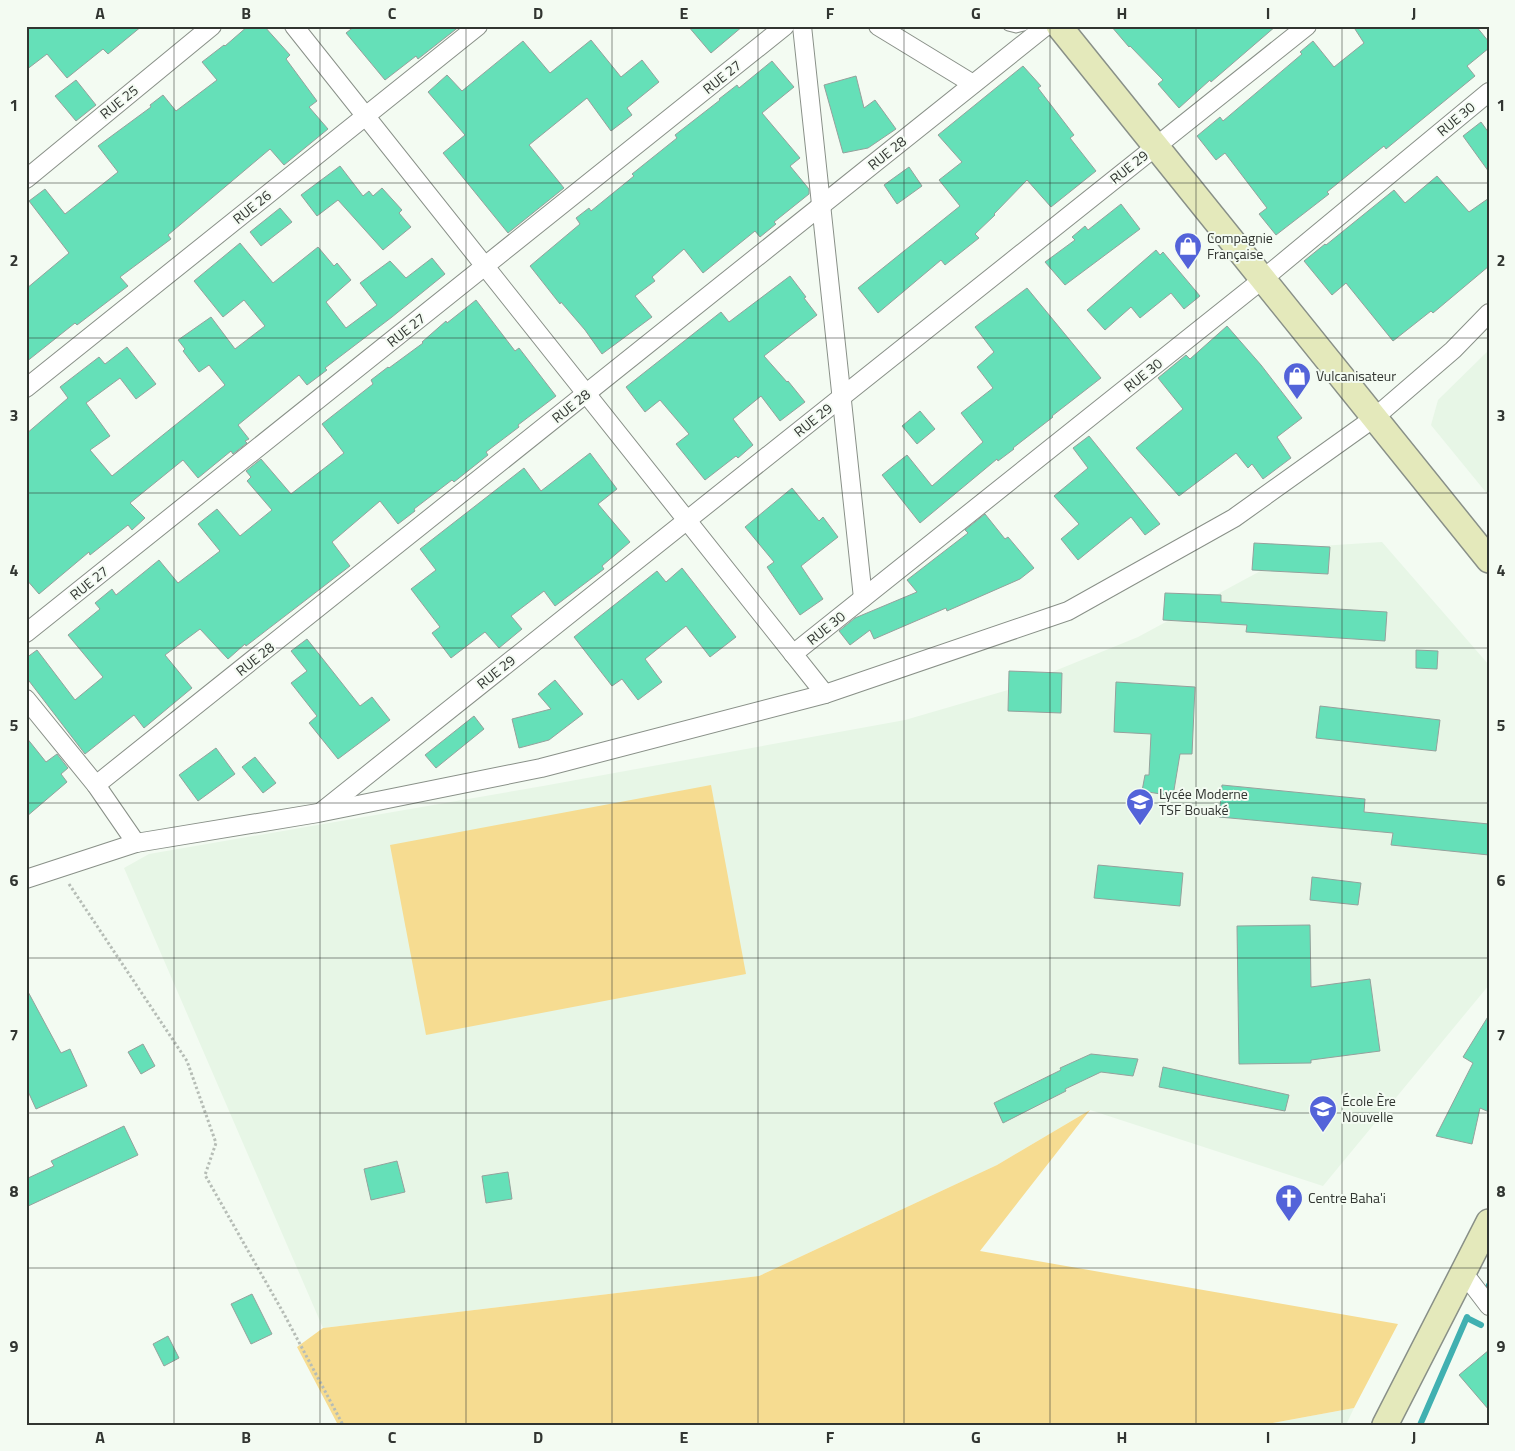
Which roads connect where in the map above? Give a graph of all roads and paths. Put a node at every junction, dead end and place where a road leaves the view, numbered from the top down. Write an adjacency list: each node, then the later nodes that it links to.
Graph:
1 (212, 26): 16 (street, RUE 25)
2 (294, 26): 14 (street)
3 (478, 26): 14 (street, RUE 26)
4 (785, 26): 18 (street, RUE 27)
5 (802, 26): 17 (street)
6 (878, 26): 12 (street)
7 (1008, 26): 8 (lane)
8 (1024, 26)
9 (1046, 26): 12 (street, RUE 28)
10 (1059, 26): 15 (main road)
11 (1307, 26): 15 (street, RUE 29)
12 (973, 84): 17 (street, RUE 28)
13 (1489, 92): 19 (street, RUE 30)
14 (366, 116): 18 (street); 21 (street, RUE 26)
15 (1155, 146): 19 (main road); 23 (street, RUE 29)
16 (26, 178)
17 (822, 205): 22 (street, RUE 28); 23 (street)
18 (485, 266): 22 (street); 28 (street, RUE 27)
19 (1263, 279): 24 (main road); 27 (street, RUE 30)
20 (1489, 313): 24 (street)
21 (26, 388)
22 (586, 394): 25 (street); 32 (street, RUE 28)
23 (842, 397): 25 (street, RUE 29); 27 (street)
24 (1374, 418): 26 (main road); 30 (street)
25 (687, 520): 29 (street); 33 (street, RUE 29)
26 (1489, 560)
27 (863, 598): 29 (street, RUE 30)
28 (26, 633)
29 (793, 654): 30 (street)
30 (825, 694): 33 (street)
31 (26, 699): 32 (street)
32 (96, 785): 34 (street)
33 (318, 814): 34 (street)
34 (136, 843): 35 (street)
35 (59, 869): 36 (street); 40 (path)
36 (26, 879)
37 (1489, 1222): 38 (main road)
38 (1463, 1272): 39 (street); 41 (main road)
39 (1489, 1306)
40 (343, 1425)
41 (1385, 1425)

